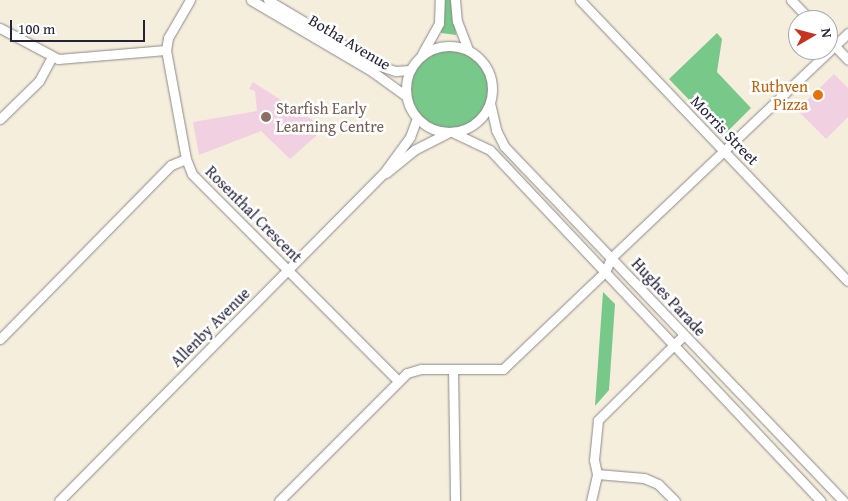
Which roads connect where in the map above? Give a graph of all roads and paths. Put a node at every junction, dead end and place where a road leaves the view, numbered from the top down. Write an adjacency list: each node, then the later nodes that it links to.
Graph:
1 (190, 0): 11 (street)
2 (251, 0): 10 (street, Botha Avenue)
3 (268, 0): 10 (street, Botha Avenue)
4 (440, 0): 14 (street)
5 (455, 0): 12 (street)
6 (580, 0): 26 (street, Morris Street)
7 (791, 0): 8 (street)
8 (800, 10)
9 (0, 28): 15 (street)
10 (310, 30): 18 (street, Botha Avenue); 19 (street, Botha Avenue)
11 (166, 50): 15 (street); 27 (street, Rosenthal Crescent)
12 (468, 50): 14 (street); 20 (street)
13 (838, 50): 17 (street)
14 (422, 54): 18 (street)
15 (51, 58): 22 (street)
16 (814, 60): 26 (street)
17 (848, 60)
18 (410, 70): 19 (street)
19 (406, 96): 21 (street)
20 (490, 103): 23 (street); 29 (street, Hughes Parade)
21 (417, 118): 23 (street); 24 (street, Allenby Avenue)
22 (0, 120)
23 (450, 132): 25 (street, Allenby Avenue); 31 (street, Hughes Parade)
24 (406, 141): 25 (street); 28 (street, Allenby Avenue)
25 (414, 150): 28 (street, Allenby Avenue)
26 (724, 151): 29 (street); 32 (street, Morris Street)
27 (186, 159): 30 (street, Rosenthal Crescent); 34 (street)
28 (383, 174): 30 (street, Allenby Avenue)
29 (612, 258): 31 (street); 33 (street, Hughes Parade)
30 (289, 269): 37 (street, Rosenthal Crescent); 39 (street, Allenby Avenue)
31 (605, 272): 35 (street, Hughes Parade); 36 (street)
32 (848, 281)
33 (684, 335): 35 (street); 45 (street, Hughes Parade)
34 (0, 339)
35 (673, 345): 38 (street); 44 (street, Hughes Parade)
36 (453, 369): 37 (street); 41 (street)
37 (400, 379): 40 (street)
38 (596, 474): 42 (street); 43 (street)
39 (59, 501)
40 (279, 501)
41 (455, 501)
42 (591, 501)
43 (676, 501)
44 (821, 501)
45 (844, 501)

